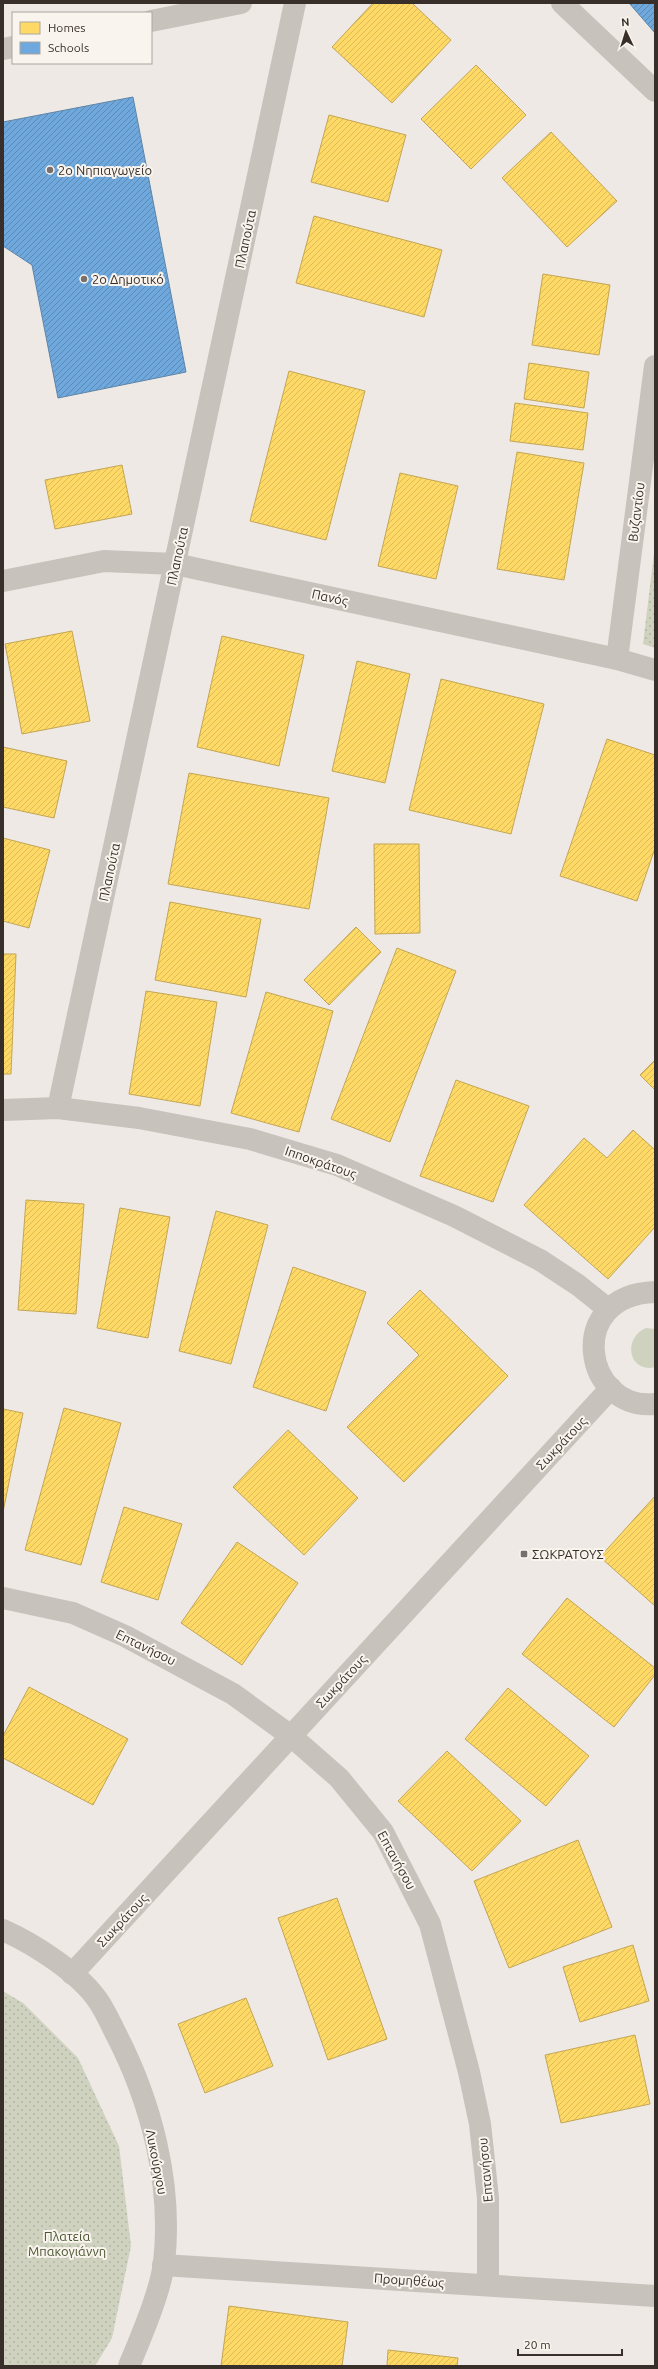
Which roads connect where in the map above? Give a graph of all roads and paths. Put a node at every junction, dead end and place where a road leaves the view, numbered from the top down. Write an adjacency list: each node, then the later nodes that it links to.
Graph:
1 (241, 3): 4 (street)
2 (295, 3): 7 (street, Πλαπούτα)
3 (562, 3): 5 (street)
4 (152, 20)
5 (655, 91)
6 (655, 366): 9 (street, Βυζαντίου)
7 (175, 564): 8 (street, Πανός); 9 (street, Πανός); 11 (street, Πλαπούτα)
8 (3, 581)
9 (617, 659): 10 (street, Πανός)
10 (655, 670)
11 (58, 1108): 12 (street, Ιπποκράτους); 14 (street, Ιπποκράτους)
12 (3, 1110)
13 (655, 1292): 14 (street)
14 (608, 1309): 15 (street)
15 (611, 1388): 16 (street); 18 (street, Σωκράτους)
16 (655, 1404)
17 (3, 1598): 18 (street, Επτανήσου)
18 (292, 1736): 20 (street, Σωκράτους); 22 (street, Επτανήσου)
19 (3, 1930): 20 (street, Λυκούργου)
20 (72, 1974): 21 (street, Λυκούργου)
21 (164, 2265): 22 (street, Προμηθέως); 24 (street, Λυκούργου)
22 (488, 2285): 23 (street, Προμηθέως)
23 (655, 2296)
24 (129, 2366)

